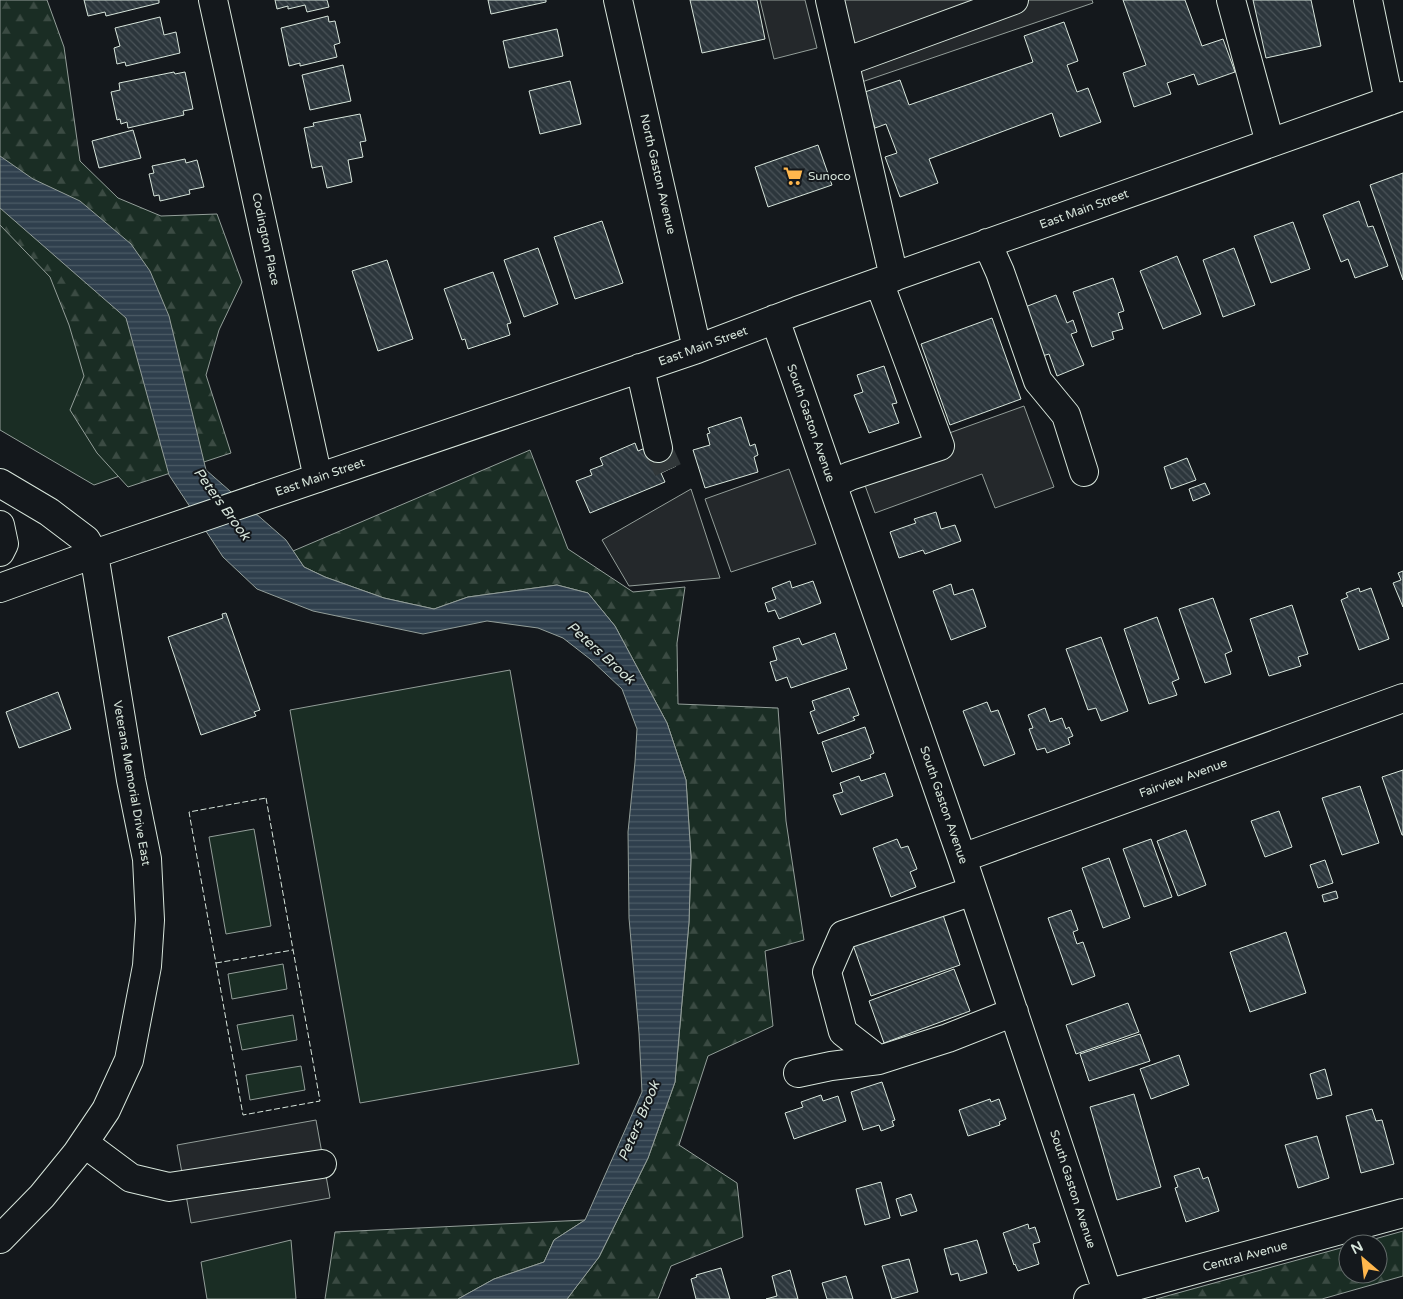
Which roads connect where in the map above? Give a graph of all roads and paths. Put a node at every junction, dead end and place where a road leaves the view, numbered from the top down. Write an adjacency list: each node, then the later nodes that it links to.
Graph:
1 (213, 0): 17 (street, Codington Place)
2 (618, 0): 13 (street, North Gaston Avenue)
3 (830, 0): 7 (street)
4 (1014, 0): 7 (street)
5 (1231, 0): 9 (street)
6 (1368, 0): 8 (street)
7 (845, 62): 11 (street)
8 (1396, 98): 9 (street, East Main Street)
9 (1270, 143): 10 (street, East Main Street)
10 (987, 243): 11 (street, East Main Street); 16 (street)
11 (887, 279): 12 (street, East Main Street); 19 (street)
12 (775, 319): 13 (street, East Main Street); 19 (street, South Gaston Avenue)
13 (697, 349): 14 (street, East Main Street)
14 (640, 368): 15 (street); 17 (street, East Main Street)
15 (658, 448)
16 (1084, 472)
17 (318, 478): 22 (street, East Main Street)
18 (0, 483): 22 (street)
19 (833, 484): 25 (street, South Gaston Avenue)
20 (0, 525): 21 (street)
21 (0, 552)
22 (94, 554): 23 (street, East Main Street); 30 (street, Veterans Memorial Drive East)
23 (0, 588)
24 (1403, 698): 25 (street, Fairview Avenue)
25 (962, 858): 26 (street, South Gaston Avenue)
26 (973, 891): 27 (street, South Gaston Avenue); 28 (street)
27 (1014, 1012): 28 (street); 34 (street, South Gaston Avenue)
28 (879, 1060): 29 (street)
29 (798, 1073)
30 (84, 1143): 31 (street); 33 (street, Veterans Memorial Drive East)
31 (322, 1164)
32 (1403, 1214): 34 (street, Central Avenue)
33 (0, 1239)
34 (1098, 1296)

